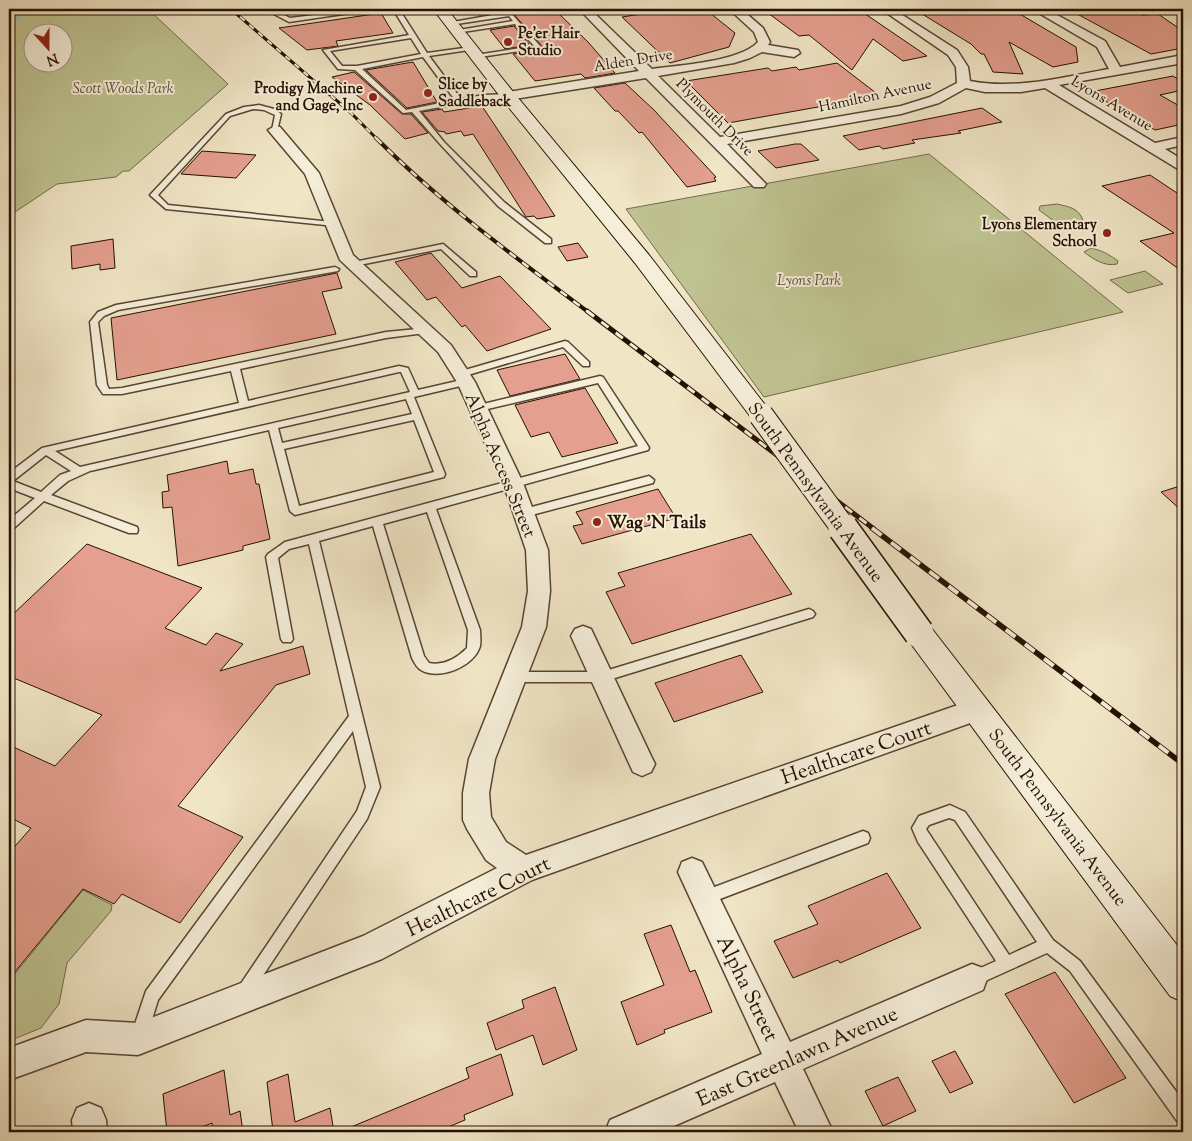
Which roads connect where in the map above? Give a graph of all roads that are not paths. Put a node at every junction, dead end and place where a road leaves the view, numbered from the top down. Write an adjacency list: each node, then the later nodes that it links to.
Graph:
1 (298, 9): 9 (lane)
2 (374, 9): 9 (lane)
3 (396, 9): 12 (lane)
4 (440, 9): 11 (main road, South Pennsylvania Avenue)
5 (584, 9): 20 (street, Plymouth Drive)
6 (734, 9): 13 (street)
7 (886, 9): 21 (street)
8 (1038, 9): 19 (street)
9 (273, 10)
10 (516, 22): 11 (lane); 11 (lane); 14 (lane)
11 (453, 27): 14 (main road, South Pennsylvania Avenue)
12 (413, 36): 16 (lane); 18 (lane)
13 (761, 48): 15 (street); 20 (street, Alden Drive)
14 (473, 53): 16 (lane); 23 (main road, South Pennsylvania Avenue)
15 (794, 53)
16 (424, 55): 18 (lane); 24 (lane)
17 (1183, 59): 19 (street)
18 (357, 68): 25 (lane)
19 (1118, 71): 22 (street)
20 (649, 74): 23 (street, Alden Drive); 28 (street, Plymouth Drive)
21 (964, 84): 22 (street); 28 (street, Hamilton Avenue)
22 (1048, 84): 29 (street, Lyons Avenue)
23 (508, 96): 24 (lane); 64 (main road, South Pennsylvania Avenue, bridge)
24 (458, 101): 25 (lane)
25 (414, 110): 33 (lane)
26 (274, 130): 32 (street, Alpha Access Street); 32 (lane)
27 (1183, 141): 29 (street)
28 (718, 142): 31 (street, Plymouth Drive)
29 (1153, 148): 30 (street, Lyons Avenue)
30 (1183, 166)
31 (759, 184)
32 (332, 224): 34 (street, Alpha Access Street)
33 (548, 241)
34 (344, 266): 35 (lane); 36 (street, Alpha Access Street); 38 (lane)
35 (473, 274)
36 (425, 330): 38 (lane); 39 (street, Alpha Access Street)
37 (586, 364): 39 (lane)
38 (235, 366): 41 (lane)
39 (464, 378): 40 (lane); 42 (street, Alpha Access Street)
40 (412, 394): 41 (lane); 43 (lane); 44 (lane)
41 (244, 405): 46 (lane)
42 (478, 408): 50 (street, Alpha Access Street); 50 (lane)
43 (417, 416): 45 (lane); 45 (lane)
44 (273, 426): 45 (lane); 47 (lane)
45 (279, 447)
46 (46, 450): 47 (lane); 48 (lane)
47 (79, 471): 52 (lane)
48 (9, 479)
49 (649, 480): 54 (lane)
50 (513, 483): 53 (lane); 54 (street, Alpha Access Street)
51 (9, 484): 52 (lane)
52 (42, 496): 56 (lane); 57 (lane)
53 (430, 506): 55 (lane); 55 (lane)
54 (524, 513): 62 (street, Alpha Access Street)
55 (377, 521): 58 (lane)
56 (9, 526)
57 (133, 530)
58 (314, 538): 61 (lane); 65 (lane)
59 (809, 614): 63 (lane)
60 (583, 636): 63 (street)
61 (287, 639)
62 (513, 677): 63 (lane); 68 (street, Alpha Access Street)
63 (602, 677): 66 (street)
64 (978, 709): 68 (street, Healthcare Court); 73 (main road, South Pennsylvania Avenue)
65 (356, 717): 74 (lane); 75 (lane)
66 (642, 764)
67 (863, 838): 69 (lane)
68 (524, 869): 74 (street, Healthcare Court)
69 (698, 885): 76 (street, Alpha Street)
70 (1048, 945): 71 (lane); 71 (lane); 78 (lane)
71 (1006, 964): 72 (lane)
72 (972, 979): 76 (street, East Greenlawn Avenue)
73 (1183, 983)
74 (236, 1002): 75 (street, Healthcare Court)
75 (138, 1039): 77 (street, Healthcare Court)
76 (784, 1062): 79 (street, East Greenlawn Avenue); 80 (street, Alpha Street)
77 (9, 1064)
78 (1183, 1115)
79 (622, 1132)
80 (816, 1132)

